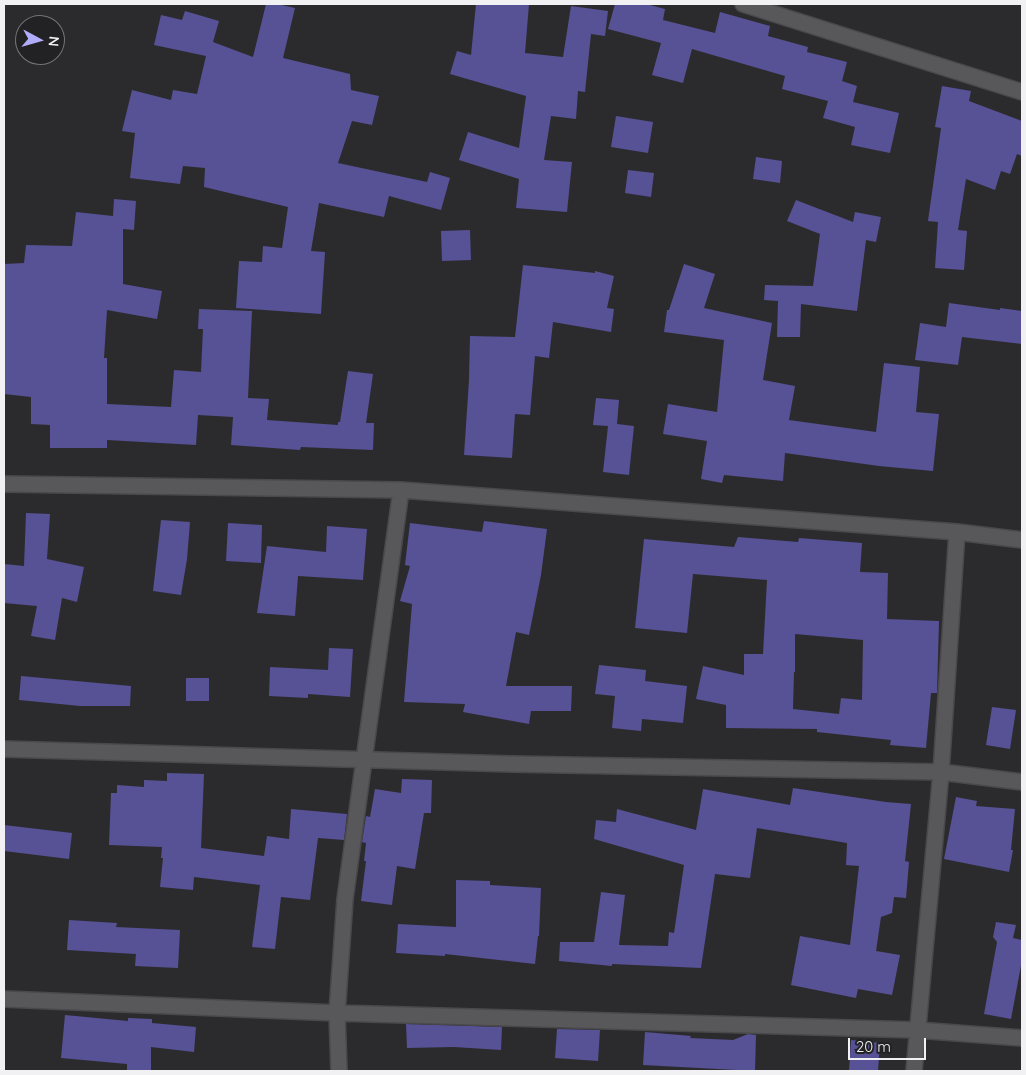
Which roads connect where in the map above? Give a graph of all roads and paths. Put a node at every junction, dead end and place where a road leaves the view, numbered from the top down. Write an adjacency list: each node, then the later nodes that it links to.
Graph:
1 (744, 4): 2 (street)
2 (1022, 92)
3 (4, 484): 4 (street)
4 (401, 490): 5 (street); 8 (street)
5 (957, 532): 6 (street); 9 (street)
6 (1022, 540)
7 (4, 750): 8 (street)
8 (364, 759): 9 (street); 12 (street)
9 (941, 772): 10 (street); 13 (street)
10 (1022, 782)
11 (4, 999): 12 (street)
12 (337, 1013): 13 (street); 15 (street)
13 (917, 1030): 14 (street); 16 (street)
14 (1022, 1038)
15 (339, 1071)
16 (914, 1071)

